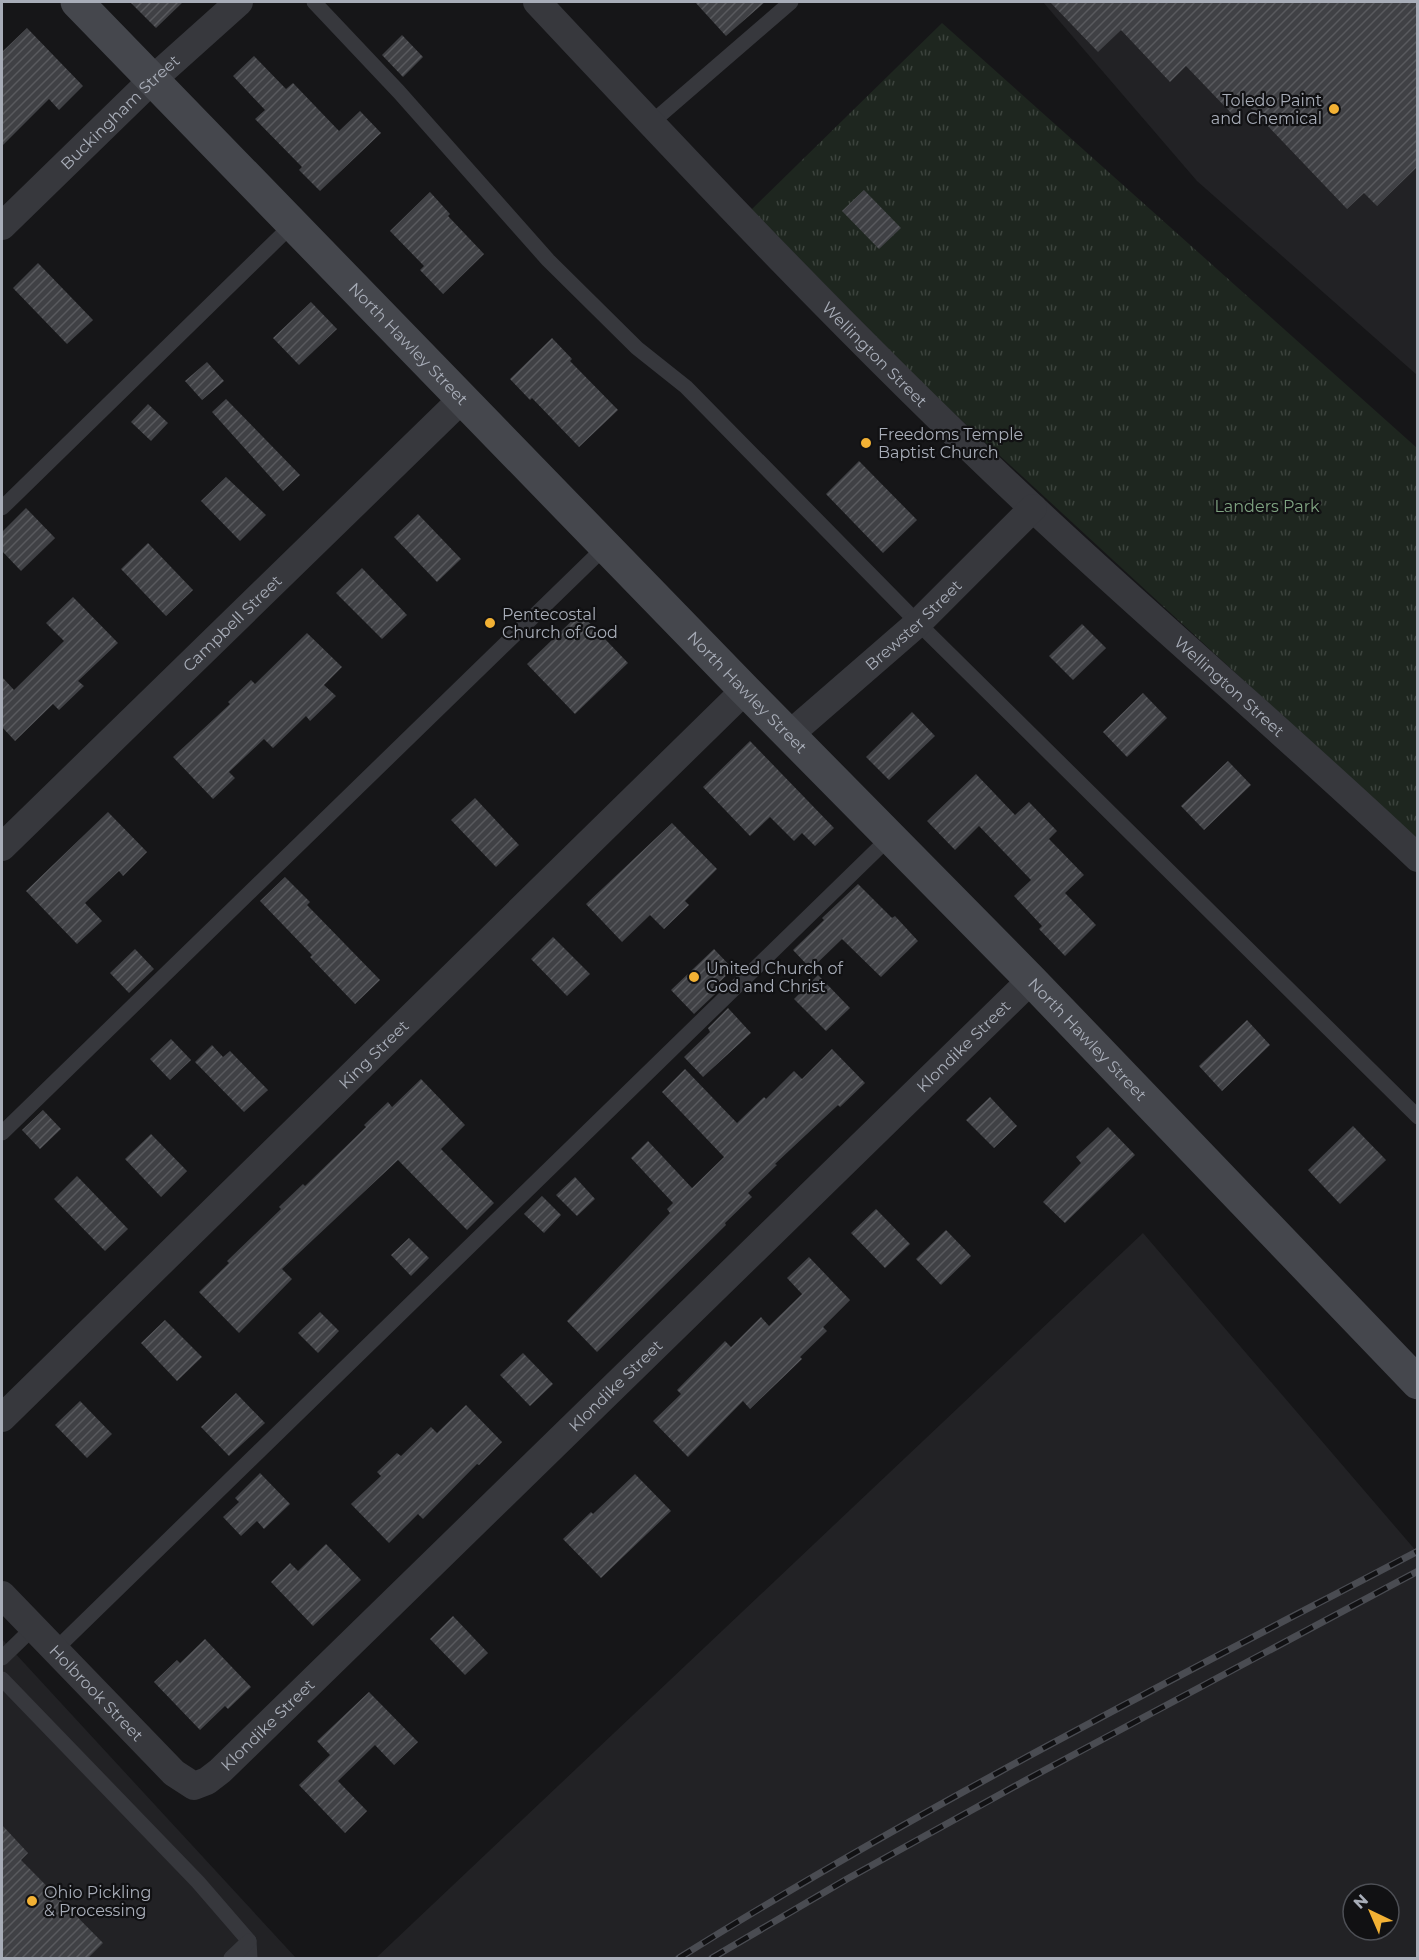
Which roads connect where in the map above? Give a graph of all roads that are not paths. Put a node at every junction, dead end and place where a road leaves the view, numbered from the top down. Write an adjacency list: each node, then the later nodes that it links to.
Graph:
1 (77, 2): 6 (street, North Hawley Street)
2 (239, 2): 6 (street, Buckingham Street)
3 (314, 2): 14 (lane)
4 (537, 2): 7 (street, Wellington Street)
5 (791, 2): 7 (lane)
6 (153, 80): 8 (street, North Hawley Street); 9 (street, Buckingham Street)
7 (651, 123): 12 (street, Wellington Street)
8 (293, 224): 10 (street, North Hawley Street); 11 (lane)
9 (2, 226)
10 (462, 399): 13 (street, North Hawley Street); 18 (street, Campbell Street)
11 (2, 508)
12 (1033, 508): 14 (street, Brewster Street); 19 (street, Wellington Street)
13 (606, 546): 15 (street, North Hawley Street); 22 (lane)
14 (918, 623): 16 (street, Brewster Street); 21 (lane)
15 (745, 690): 16 (street, North Hawley Street); 24 (street, King Street)
16 (789, 735): 17 (street, North Hawley Street)
17 (891, 836): 20 (street, North Hawley Street); 27 (lane)
18 (2, 847)
19 (1418, 858)
20 (1031, 980): 23 (street, North Hawley Street); 30 (street, Klondike Street)
21 (1418, 1117)
22 (2, 1133)
23 (1418, 1383)
24 (2, 1418)
25 (2, 1595): 26 (street, Holbrook Street)
26 (33, 1628): 27 (street, Holbrook Street); 28 (lane)
27 (55, 1650): 30 (street, Holbrook Street)
28 (2, 1658)
29 (2, 1679): 31 (lane)
30 (194, 1786)
31 (249, 1941): 32 (lane); 33 (lane)
32 (231, 1959)
33 (250, 1959)

